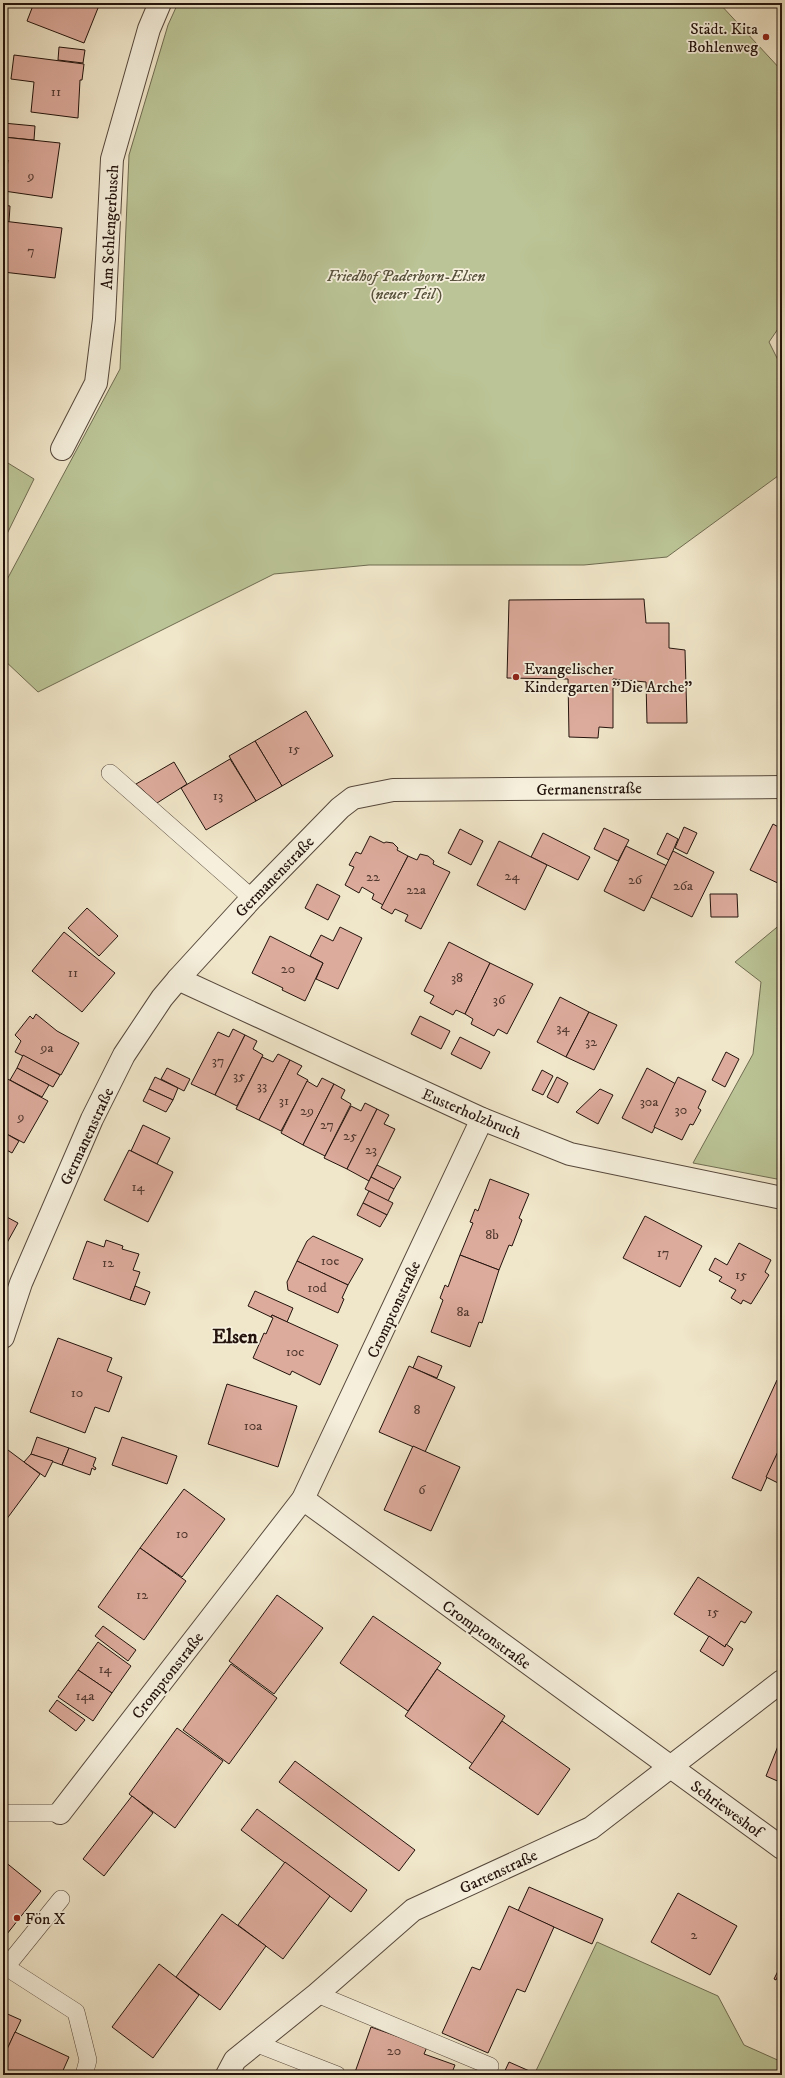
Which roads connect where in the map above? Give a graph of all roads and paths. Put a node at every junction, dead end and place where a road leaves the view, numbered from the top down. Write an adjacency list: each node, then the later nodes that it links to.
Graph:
1 (160, 3): 2 (street, Am Schlengerbusch)
2 (62, 449)
3 (110, 773): 5 (lane)
4 (782, 787): 5 (street, Germanenstraße)
5 (252, 898): 6 (street, Germanenstraße)
6 (178, 979): 7 (street, Eusterholzbruch); 9 (street, Germanenstraße)
7 (482, 1119): 8 (street, Eusterholzbruch); 10 (street, Cromptonstraße)
8 (782, 1198)
9 (3, 1337)
10 (303, 1500): 12 (street, Cromptonstraße); 14 (street, Cromptonstraße)
11 (782, 1681): 12 (street, Gartenstraße)
12 (671, 1768): 15 (street, Schrieweshof); 18 (street, Gartenstraße)
13 (3, 1813): 14 (lane)
14 (60, 1813)
15 (782, 1848)
16 (61, 1898): 17 (lane)
17 (5, 1968): 20 (lane)
18 (317, 1994): 19 (street, Gartenstraße); 23 (lane)
19 (255, 2043): 21 (street, Gartenstraße); 22 (lane)
20 (84, 2075)
21 (227, 2075)
22 (337, 2075)
23 (486, 2075)

